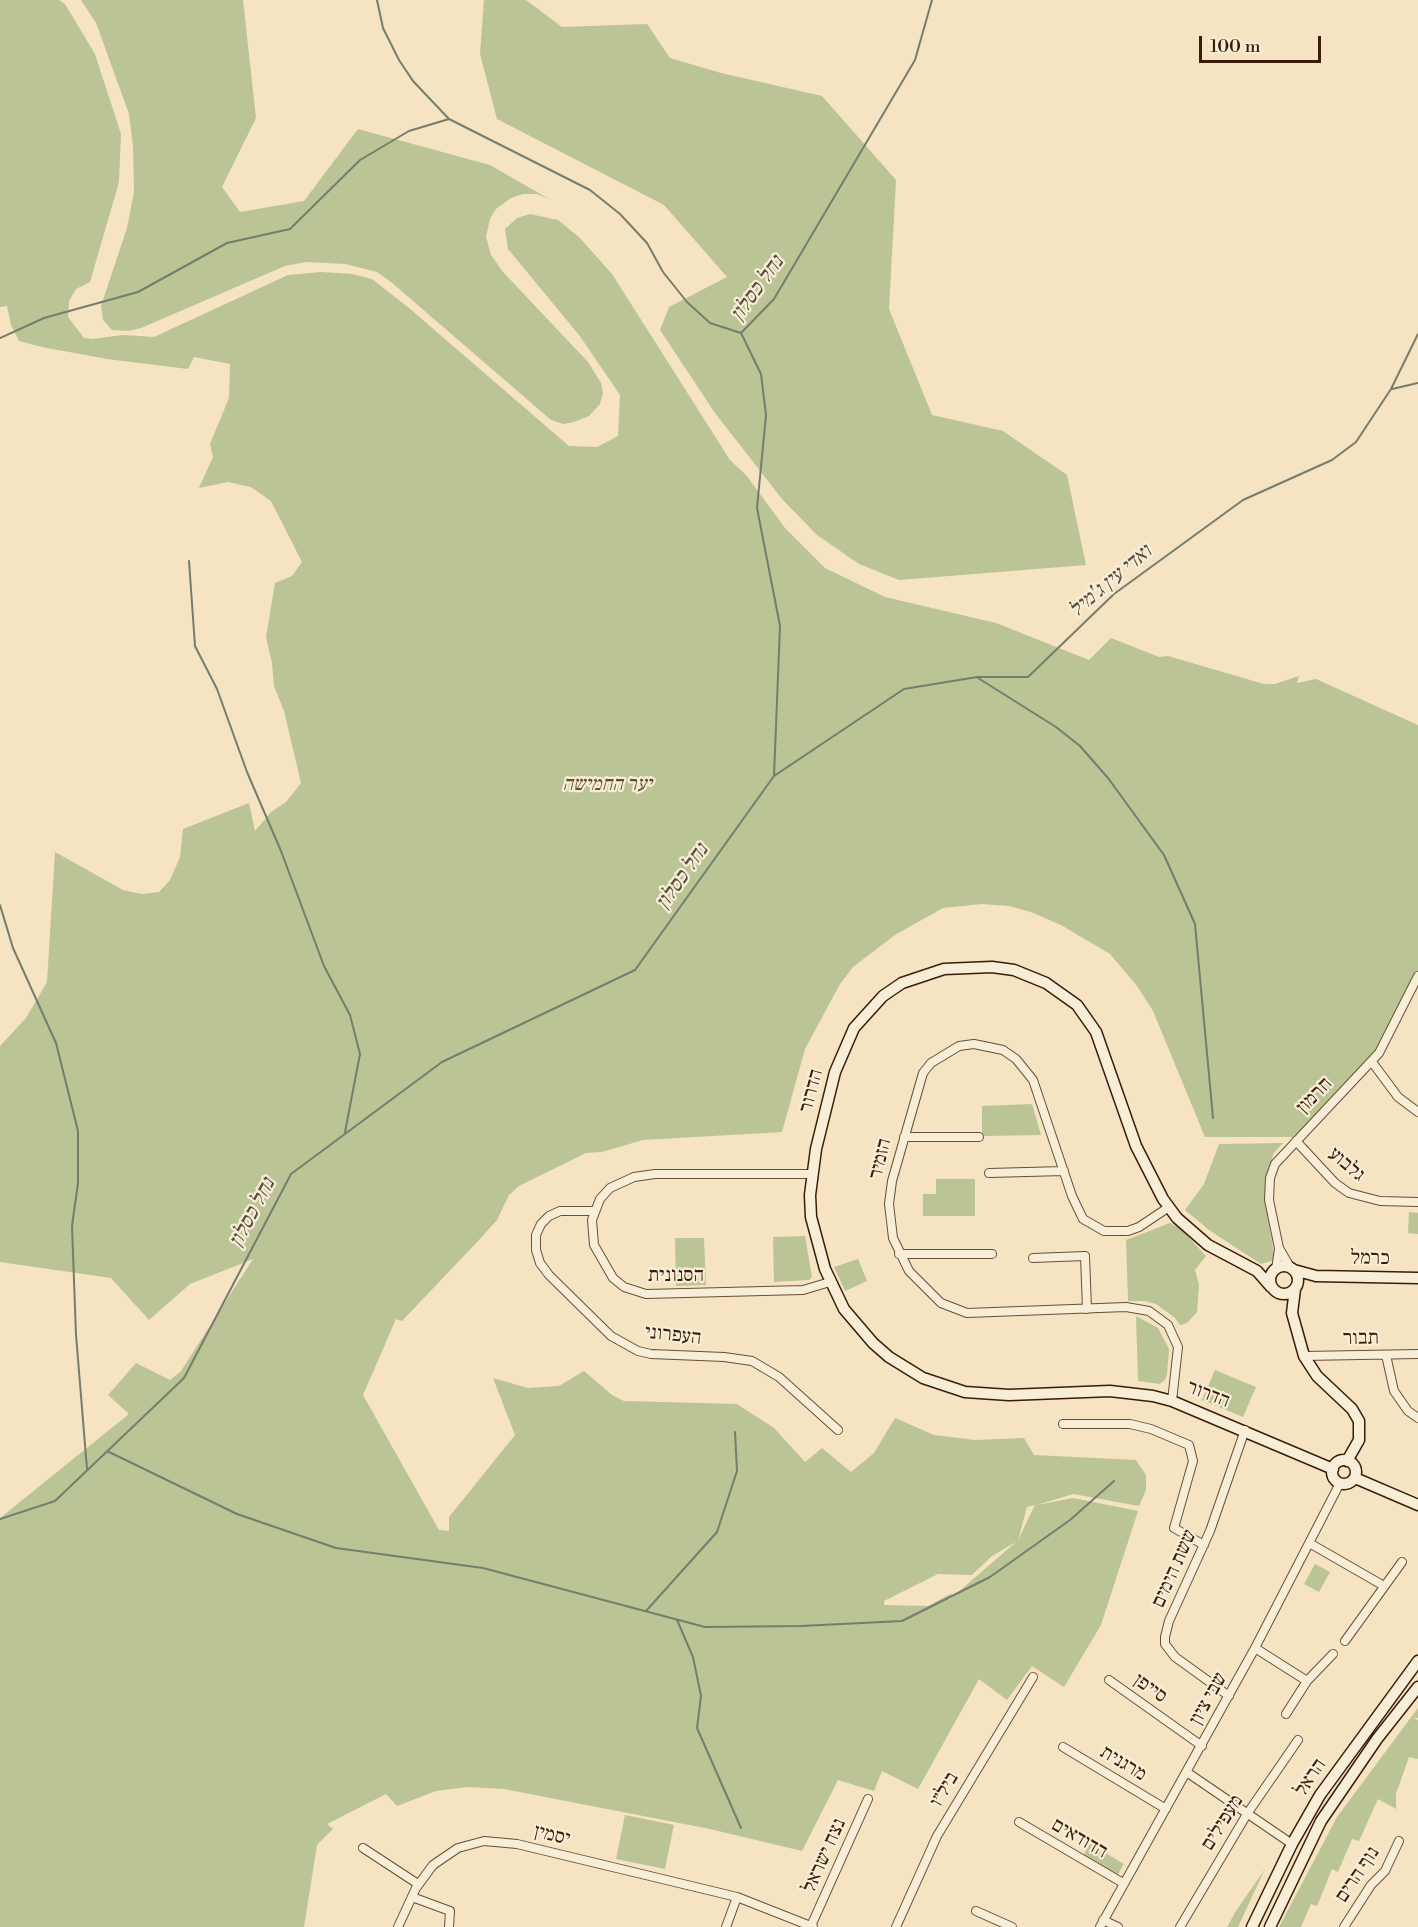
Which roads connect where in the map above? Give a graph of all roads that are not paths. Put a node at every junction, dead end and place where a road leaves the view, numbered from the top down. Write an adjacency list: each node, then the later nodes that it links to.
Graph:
1 (1418, 976): 2 (street, חרמון)
2 (1372, 1062): 3 (street); 6 (street, חרמון)
3 (1418, 1112)
4 (904, 1137): 5 (street); 7 (street, הזמיר); 14 (street, הזמיר)
5 (980, 1137)
6 (1296, 1141): 10 (street, גלבוע); 13 (street, חרמון)
7 (1064, 1171): 8 (street); 11 (street, הזמיר)
8 (989, 1173)
9 (811, 1174): 11 (street, הדרור); 12 (street); 22 (street, הדרור)
10 (1418, 1202)
11 (1169, 1207): 19 (street, הדרור)
12 (595, 1211): 22 (street, הסנונית); 33 (street, העפרוני)
13 (1279, 1248): 17 (street, חרמון); 18 (street, חרמון)
14 (899, 1254): 15 (street); 25 (street, הזמיר)
15 (992, 1254)
16 (1033, 1258): 25 (street)
17 (1292, 1269): 18 (street); 20 (street, כרמל); 23 (street)
18 (1275, 1270): 19 (street, הדרור); 24 (street)
19 (1257, 1271): 24 (street, הדרור)
20 (1320, 1276): 21 (street, כרמל); 23 (street, כרמל)
21 (1418, 1278)
22 (830, 1282): 30 (street, הדרור)
23 (1296, 1288): 24 (street); 26 (street)
24 (1275, 1290): 26 (street)
25 (1087, 1309): 30 (street, הזמיר)
26 (1292, 1313): 29 (street)
27 (1418, 1354): 28 (street, תבור)
28 (1386, 1355): 29 (street, תבור); 31 (street)
29 (1304, 1356): 35 (street)
30 (1172, 1401): 34 (street, הדרור)
31 (1418, 1418)
32 (1063, 1424): 41 (street)
33 (838, 1430)
34 (1245, 1430): 36 (street, הדרור); 41 (street, ששת הימים)
35 (1347, 1461): 36 (street); 37 (street)
36 (1333, 1469): 38 (street)
37 (1355, 1478): 38 (street); 39 (street)
38 (1340, 1483): 40 (street, שבי ציון)
39 (1418, 1505)
40 (1311, 1544): 43 (street); 45 (street, שבי ציון)
41 (1204, 1545): 52 (street, ששת הימים)
42 (1402, 1562): 43 (street)
43 (1384, 1586): 44 (street)
44 (1345, 1641)
45 (1256, 1648): 50 (street); 52 (street, שבי ציון)
46 (1333, 1654): 50 (street)
47 (1418, 1661): 63 (street, הראל)
48 (1033, 1677): 75 (street, ביל״ו)
49 (1109, 1680): 55 (street, סייפן)
50 (1307, 1681): 53 (street)
51 (1418, 1687): 80 (street, הראל)
52 (1229, 1696): 55 (street, שבי ציון)
53 (1286, 1714)
54 (1298, 1740): 60 (street, מעפילים)
55 (1202, 1746): 57 (street, שבי ציון)
56 (1063, 1747): 59 (street, מרגנית)
57 (1188, 1773): 59 (street, שבי ציון); 60 (street)
58 (868, 1799): 74 (street, נצח ישראל)
59 (1166, 1809): 65 (street, שבי ציון)
60 (1247, 1814): 63 (street); 78 (street, מעפילים)
61 (1019, 1822): 65 (street, הדודאים)
62 (1399, 1841): 81 (street, נוף הרים)
63 (1292, 1844): 79 (street, הראל)
64 (363, 1848): 66 (street)
65 (1123, 1883): 70 (street, שבי ציון)
66 (418, 1884): 67 (street, יסמין); 68 (street, יסמין)
67 (412, 1897): 71 (street, יסמין); 72 (street)
68 (737, 1897): 73 (street); 74 (street, יסמין)
69 (976, 1911): 76 (street)
70 (1102, 1924): 77 (street)
71 (398, 1927)
72 (449, 1927)
73 (726, 1927)
74 (812, 1927)
75 (896, 1927)
76 (1012, 1927)
77 (1119, 1927)
78 (1180, 1927)
79 (1252, 1927)
80 (1270, 1927)
81 (1344, 1927)

